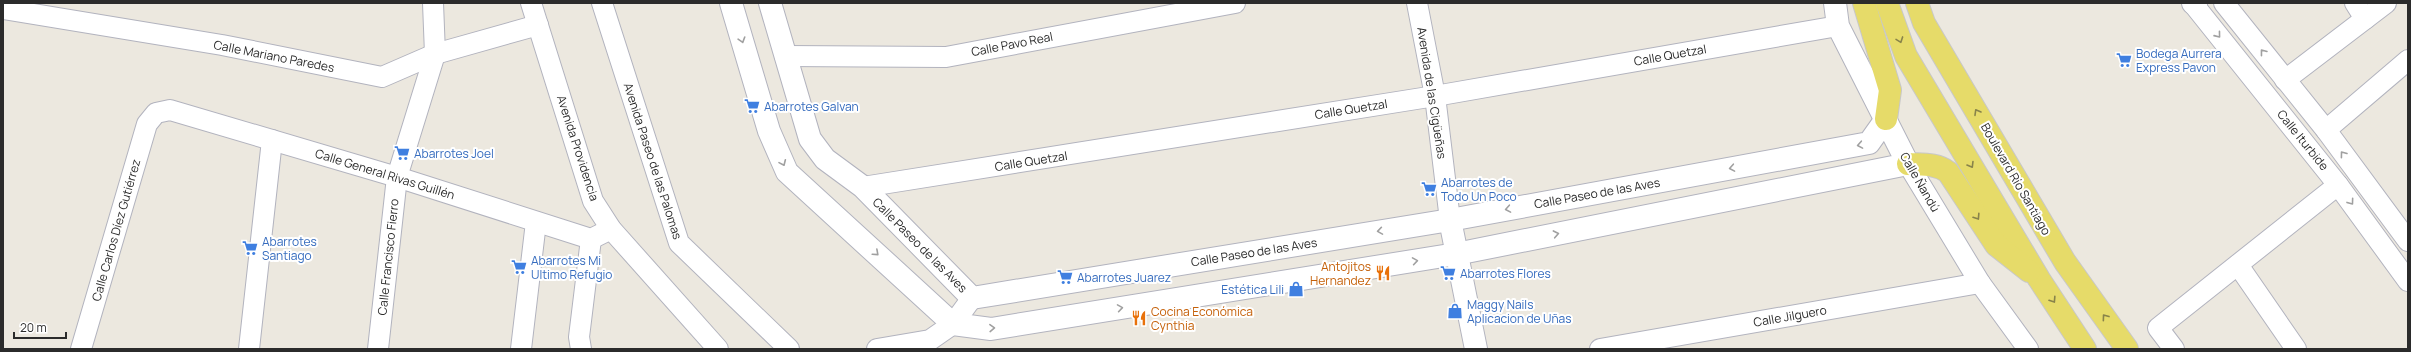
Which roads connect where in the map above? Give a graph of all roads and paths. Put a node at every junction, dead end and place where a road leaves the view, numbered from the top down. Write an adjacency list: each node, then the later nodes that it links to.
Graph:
1 (433, 3): 19 (street, Calle Francisco Fierro)
2 (531, 3): 17 (street, Avenida Providencia)
3 (602, 3): 51 (street, Avenida Paseo de las Palomas)
4 (731, 3): 44 (street, one-way to 44)
5 (770, 3): 20 (street, Calle Paseo de las Aves)
6 (1235, 3): 20 (street, Calle Pavo Real)
7 (1417, 3): 23 (street, Avenida de las Cigüeñas)
8 (1835, 3): 18 (street, Calle Ñandú)
9 (1864, 3): 25 (main road)
10 (1887, 3): 40 (main road, one-way to 40)
11 (1917, 3): 38 (main road, Boulevard Río Santiago, one-way to 11)
12 (2224, 3): 22 (street, Calle Iturbide, one-way to 12)
13 (2386, 3): 16 (street)
14 (2194, 4): 30 (street, Calle Iturbide, one-way to 30)
15 (3, 9): 19 (street, Calle Mariano Paredes)
16 (2360, 11): 22 (street)
17 (538, 25): 19 (street, Calle Mariano Paredes); 34 (street, Avenida Providencia)
18 (1838, 26): 23 (street, Calle Quetzal); 25 (street, Calle Ñandú)
19 (435, 54): 29 (street, Calle Francisco Fierro)
20 (785, 56): 31 (street, Calle Paseo de las Aves)
21 (2408, 60): 26 (street)
22 (2285, 80): 26 (street, Calle Iturbide)
23 (1435, 96): 31 (street, Calle Quetzal); 32 (street, Avenida de las Cigüeñas)
24 (156, 113): 27 (street, Calle General Rivas Guillén); 45 (street, Calle Carlos Díez Gutiérrez)
25 (1886, 119): 28 (street, Calle Ñandú); 32 (street, Calle Paseo de las Aves, one-way to 32)
26 (2326, 130): 36 (street, Calle Iturbide, one-way to 26)
27 (272, 140): 29 (street, Calle General Rivas Guillén); 46 (street)
28 (1908, 164): 37 (street, one-way to 28); 40 (main road, one-way to 40); 42 (street, Calle Ñandú)
29 (397, 177): 33 (street, Calle General Rivas Guillén); 47 (street, Calle Francisco Fierro)
30 (2338, 184): 39 (street); 41 (street, Calle Iturbide, one-way to 41)
31 (863, 187): 43 (street, Calle Paseo de las Aves)
32 (1450, 220): 37 (street, Avenida de las Cigüeñas); 43 (street, Calle Paseo de las Aves, one-way to 43)
33 (536, 222): 35 (street, Calle General Rivas Guillén); 48 (street)
34 (611, 229): 35 (street); 50 (street, Avenida Providencia)
35 (591, 239): 49 (street)
36 (2408, 242)
37 (1456, 254): 44 (street, one-way to 37); 53 (street, Avenida de las Cigüeñas)
38 (2065, 262): 40 (main road); 57 (main road, Boulevard Río Santiago, one-way to 38)
39 (2238, 265): 58 (street); 59 (street)
40 (2040, 279): 56 (main road, one-way to 56)
41 (2408, 281)
42 (1980, 283): 54 (street, Calle Jilguero); 55 (street, Calle Ñandú)
43 (972, 298): 44 (street)
44 (953, 324): 52 (street)
45 (81, 349)
46 (249, 349)
47 (378, 349)
48 (521, 349)
49 (581, 349)
50 (718, 349)
51 (789, 349)
52 (877, 349)
53 (1476, 349)
54 (1600, 349)
55 (2028, 349)
56 (2085, 349)
57 (2127, 349)
58 (2174, 349)
59 (2296, 349)

